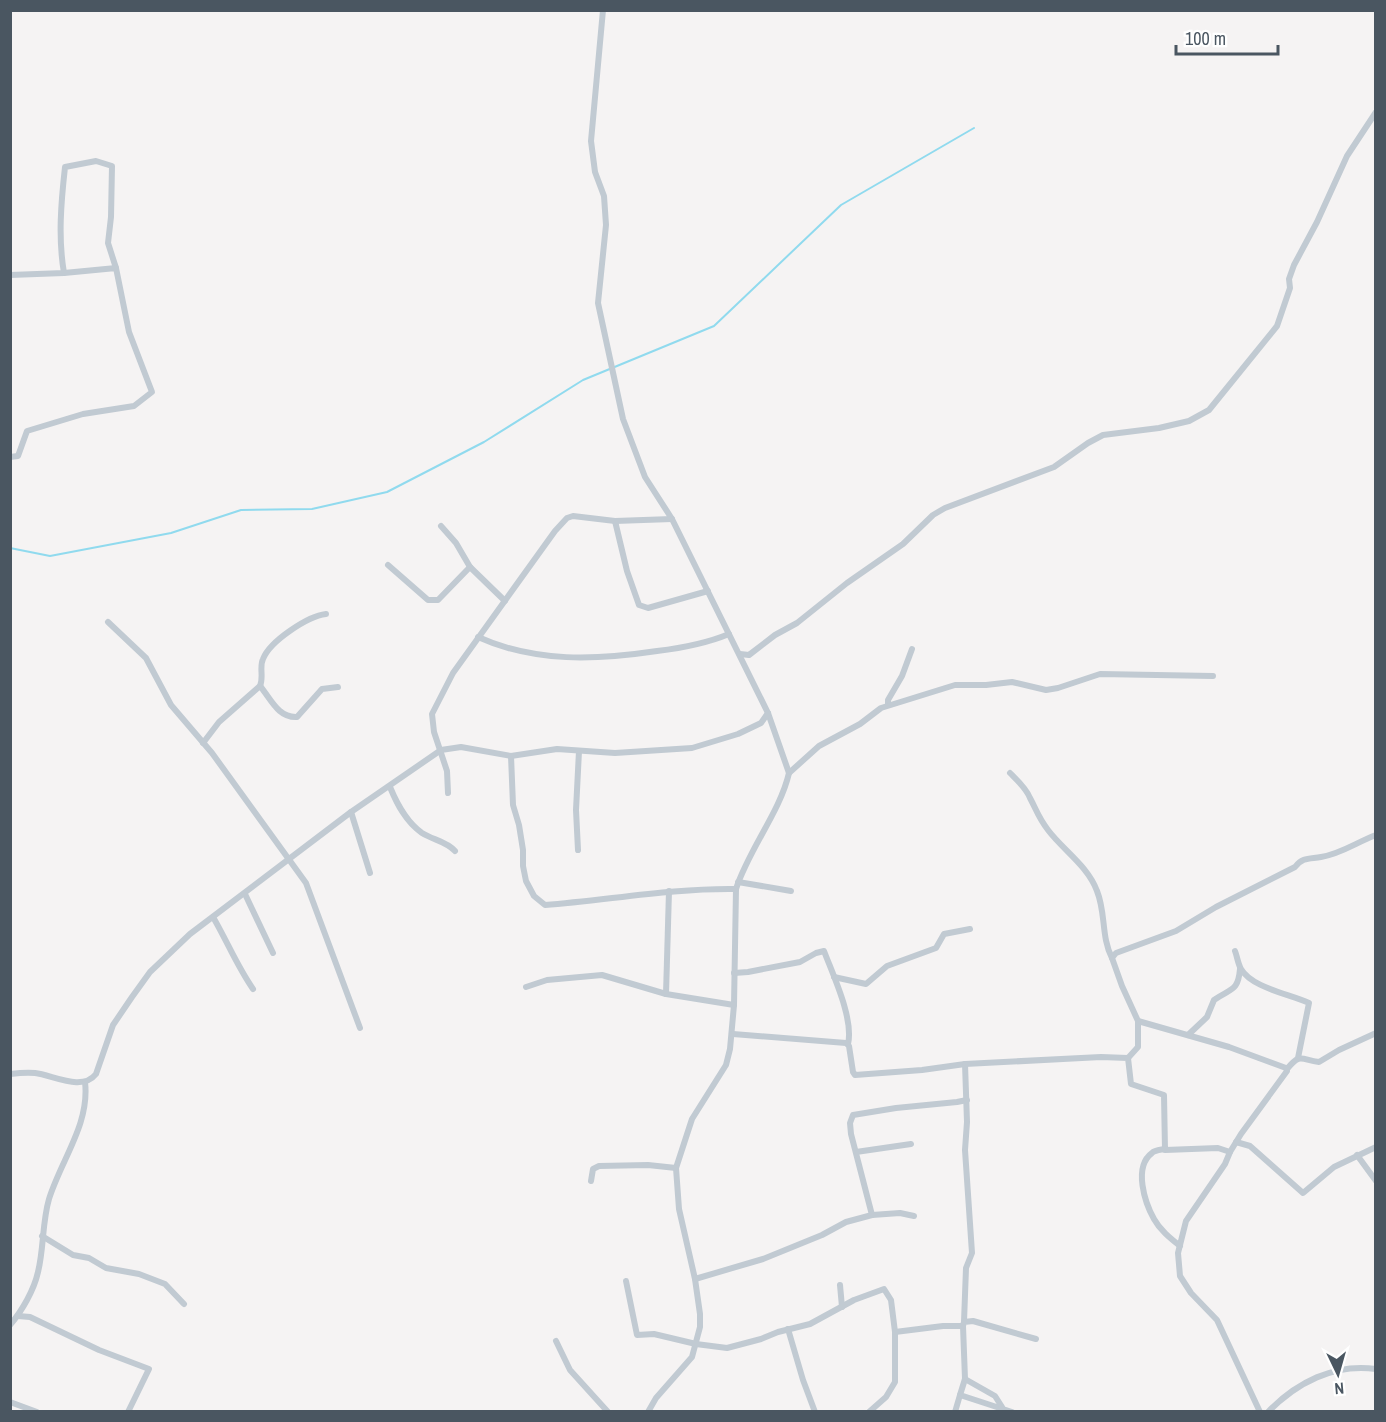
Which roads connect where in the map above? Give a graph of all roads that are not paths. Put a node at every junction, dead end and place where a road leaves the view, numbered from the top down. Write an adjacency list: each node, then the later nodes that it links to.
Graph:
1 (603, 10): 7 (street)
2 (1376, 112): 20 (street)
3 (116, 268): 4 (street); 4 (street); 6 (street)
4 (64, 273): 5 (street)
5 (10, 275)
6 (10, 456)
7 (672, 519): 8 (street); 12 (street)
8 (615, 521): 12 (street); 13 (street)
9 (441, 526): 11 (street)
10 (388, 565): 11 (street)
11 (470, 567): 13 (street)
12 (708, 591): 16 (street)
13 (505, 601): 17 (street)
14 (326, 614): 23 (street)
15 (108, 622): 29 (street)
16 (729, 634): 17 (street); 19 (street)
17 (478, 637): 30 (street)
18 (912, 649): 25 (street)
19 (740, 654): 20 (street); 21 (street)
20 (749, 655): 21 (street)
21 (747, 669): 26 (street)
22 (1213, 676): 25 (street)
23 (260, 686): 24 (street); 29 (street)
24 (338, 687)
25 (888, 705): 34 (street)
26 (768, 713): 27 (street); 28 (street)
27 (761, 723): 28 (street); 31 (street)
28 (775, 729): 34 (street)
29 (202, 743): 41 (street)
30 (441, 750): 32 (street); 35 (street); 36 (street)
31 (579, 751): 32 (street); 39 (street)
32 (511, 756): 44 (street)
33 (1010, 772): 51 (street)
34 (789, 773): 43 (street)
35 (390, 787): 37 (street); 40 (street)
36 (448, 793)
37 (351, 812): 41 (street); 42 (street)
38 (1376, 835): 51 (street)
39 (578, 850)
40 (455, 851)
41 (288, 859): 46 (street); 60 (street)
42 (370, 873)
43 (737, 885): 44 (street); 45 (street); 53 (street)
44 (669, 891): 57 (street)
45 (791, 891)
46 (245, 894): 47 (street); 50 (street)
47 (213, 917): 56 (street); 70 (street)
48 (970, 929): 54 (street)
49 (1235, 951): 52 (street)
50 (273, 952)
51 (1112, 958): 59 (street)
52 (1240, 969): 63 (street); 66 (street)
53 (734, 973): 54 (street); 58 (street)
54 (834, 977): 64 (street)
55 (526, 987): 57 (street)
56 (253, 989)
57 (666, 994): 58 (street)
58 (734, 1005): 62 (street)
59 (1138, 1021): 63 (street); 65 (street)
60 (360, 1028)
61 (1376, 1033): 66 (street)
62 (733, 1034): 64 (street); 79 (street)
63 (1188, 1035): 68 (street)
64 (848, 1044): 67 (street)
65 (1128, 1058): 67 (street); 75 (street)
66 (1298, 1058): 68 (street)
67 (965, 1064): 71 (street)
68 (1287, 1069): 72 (street)
69 (10, 1074): 70 (street)
70 (85, 1082): 84 (street)
71 (967, 1100): 76 (street); 92 (street)
72 (1236, 1142): 77 (street); 78 (street)
73 (911, 1144): 76 (street)
74 (1376, 1147): 78 (street)
75 (1165, 1149): 77 (street); 85 (street)
76 (856, 1152): 82 (street)
77 (1230, 1152): 85 (street)
78 (1357, 1155): 81 (street)
79 (676, 1168): 80 (street); 86 (street)
80 (591, 1181)
81 (1376, 1181)
82 (872, 1215): 83 (street); 86 (street)
83 (914, 1216)
84 (42, 1236): 89 (street); 91 (street)
85 (1180, 1246): 112 (street)
86 (695, 1279): 98 (street)
87 (626, 1281): 98 (street)
88 (840, 1285): 90 (street)
89 (184, 1304)
90 (842, 1307): 94 (street); 95 (street)
91 (18, 1316): 93 (street); 105 (street)
92 (963, 1324): 95 (street); 96 (street); 100 (street)
93 (10, 1325)
94 (788, 1329): 98 (street); 108 (street)
95 (895, 1332): 109 (street)
96 (1036, 1339)
97 (556, 1341): 106 (street)
98 (696, 1344): 107 (street)
99 (1376, 1369): 113 (street)
100 (965, 1379): 101 (street); 103 (street)
101 (960, 1395): 103 (street); 110 (street)
102 (10, 1402): 104 (street)
103 (1002, 1407): 111 (street)
104 (37, 1412)
105 (128, 1412)
106 (608, 1412)
107 (648, 1412)
108 (815, 1412)
109 (869, 1412)
110 (955, 1412)
111 (1012, 1412)
112 (1260, 1412)
113 (1268, 1412)

